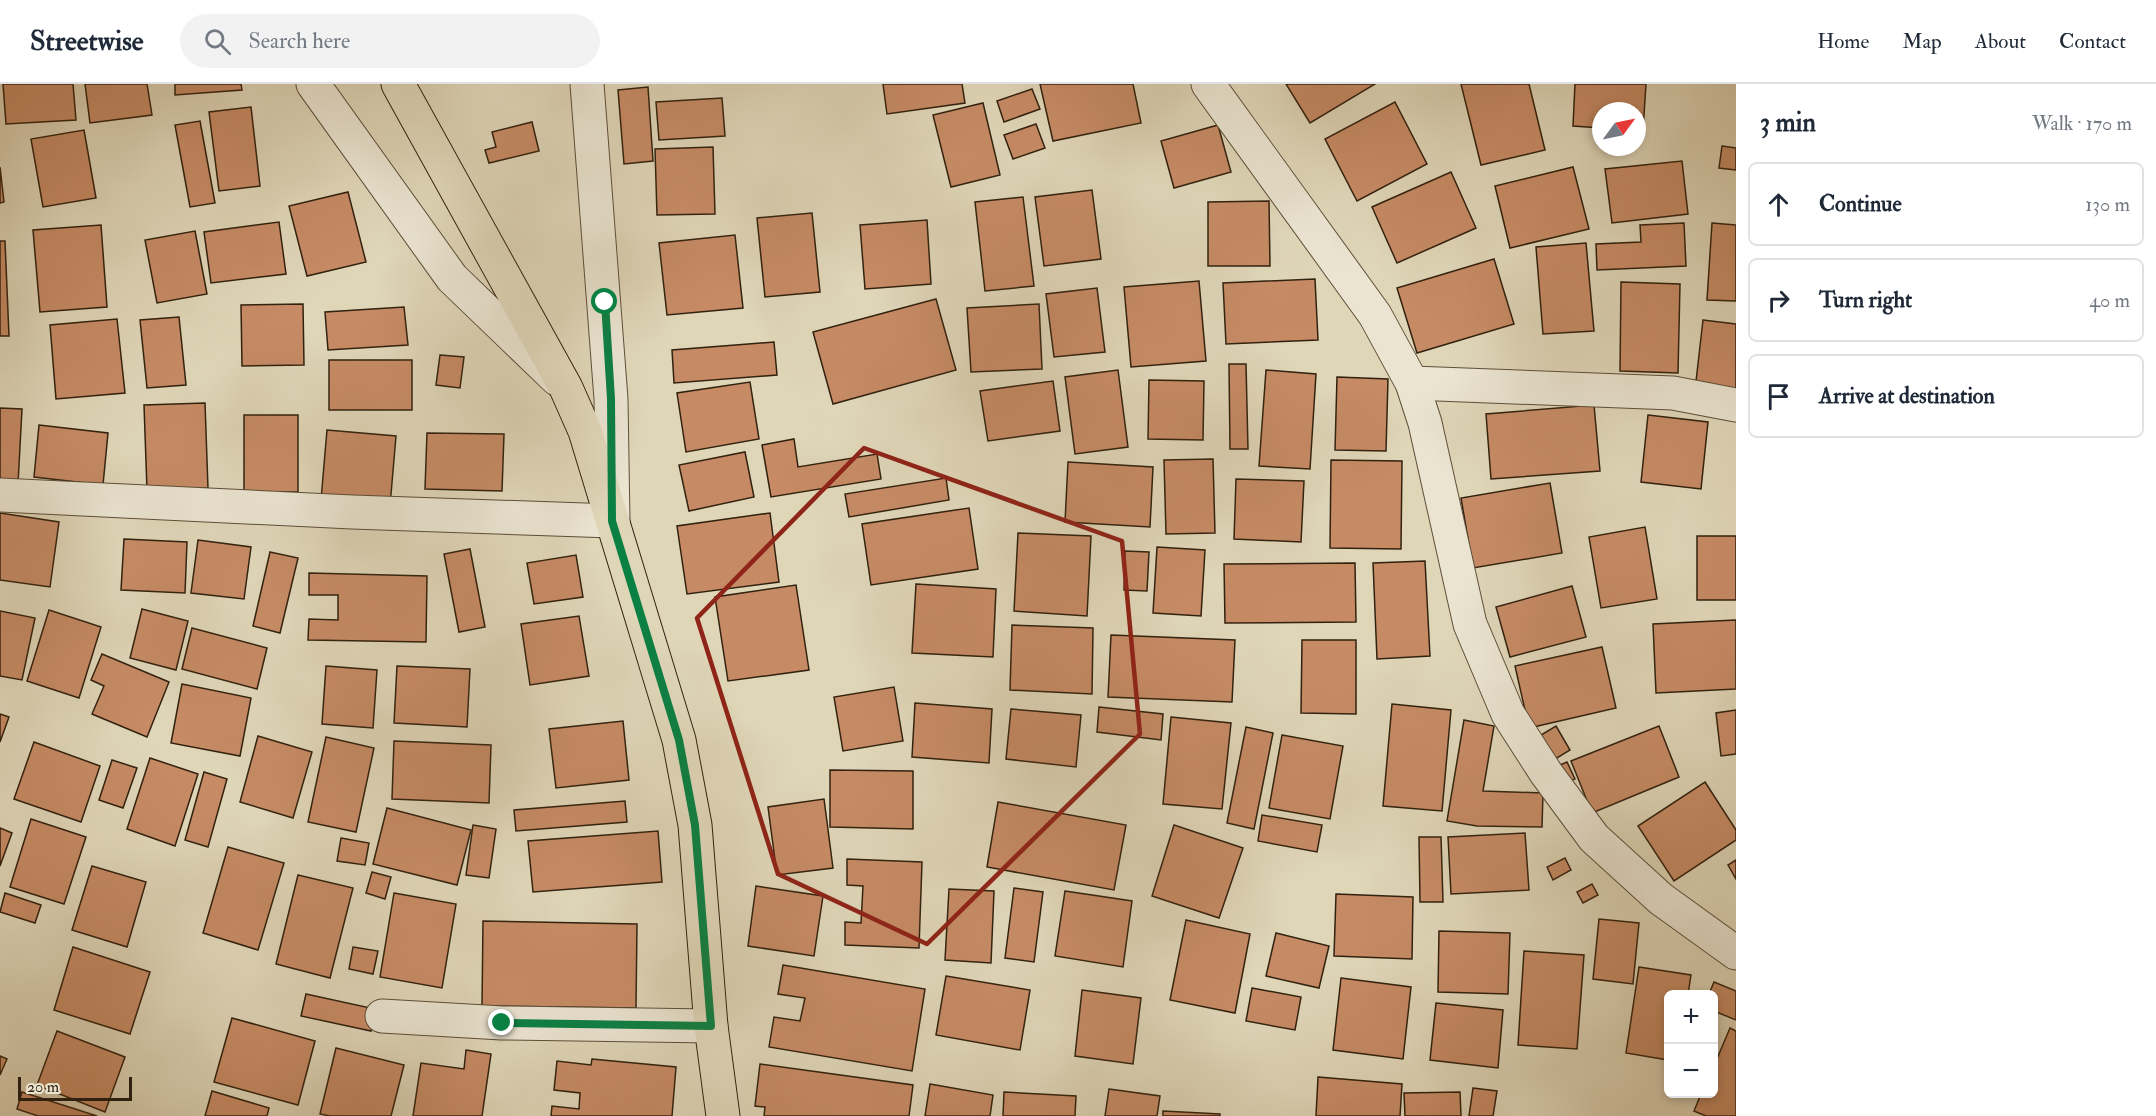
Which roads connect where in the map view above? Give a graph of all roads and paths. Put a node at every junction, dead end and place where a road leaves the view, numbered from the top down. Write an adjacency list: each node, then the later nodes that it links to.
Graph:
1 (313, 84): 6 (street)
2 (398, 84): 6 (main road)
3 (588, 84): 9 (street)
4 (1208, 84): 5 (street)
5 (1412, 383): 7 (street); 10 (street)
6 (567, 388): 9 (main road)
7 (1736, 405)
8 (0, 495): 9 (street)
9 (612, 521): 12 (main road)
10 (1736, 953)
11 (382, 1016): 12 (street)
12 (711, 1026): 13 (main road)
13 (723, 1116)

